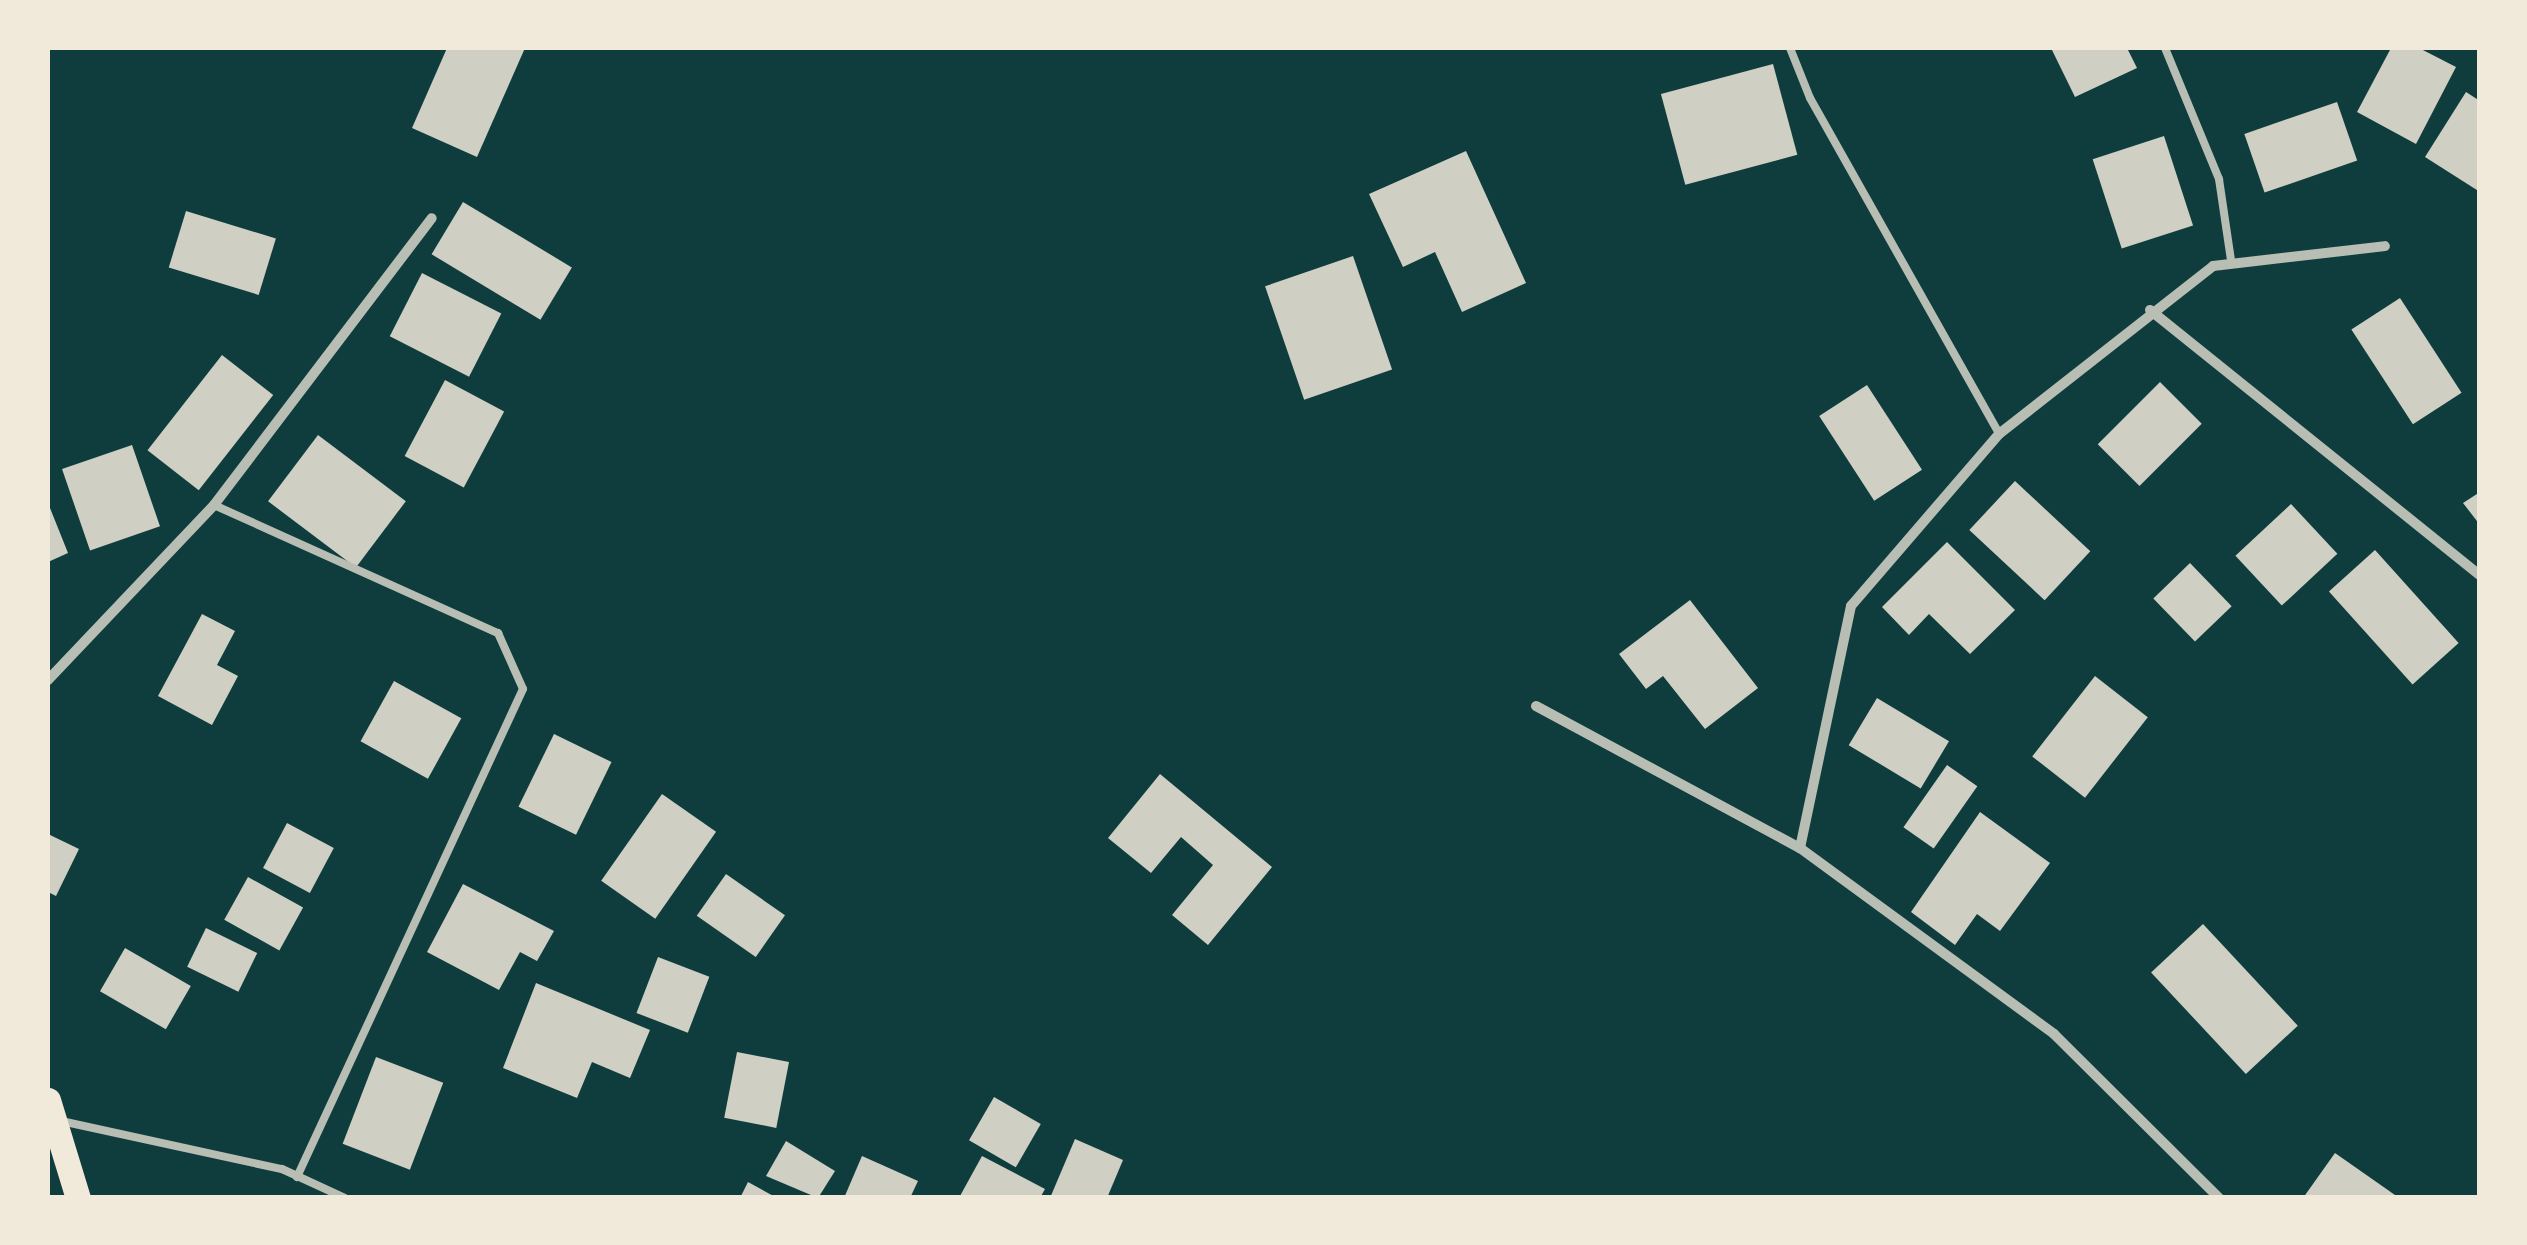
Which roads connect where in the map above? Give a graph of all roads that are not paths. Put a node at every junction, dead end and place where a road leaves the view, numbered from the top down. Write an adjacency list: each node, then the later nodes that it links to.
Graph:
1 (1790, 48): 7 (lane)
2 (2164, 48): 5 (lane)
3 (432, 218): 8 (street)
4 (2385, 246): 5 (street)
5 (2231, 260): 6 (street)
6 (2150, 310): 7 (street); 9 (street)
7 (1999, 434): 12 (street)
8 (214, 505): 10 (street); 14 (lane)
9 (2480, 576)
10 (48, 680)
11 (1536, 706): 12 (street)
12 (1800, 848): 17 (street)
13 (54, 1110): 14 (lane); 15 (main road)
14 (296, 1176): 16 (lane)
15 (78, 1198)
16 (344, 1198)
17 (2218, 1198)

